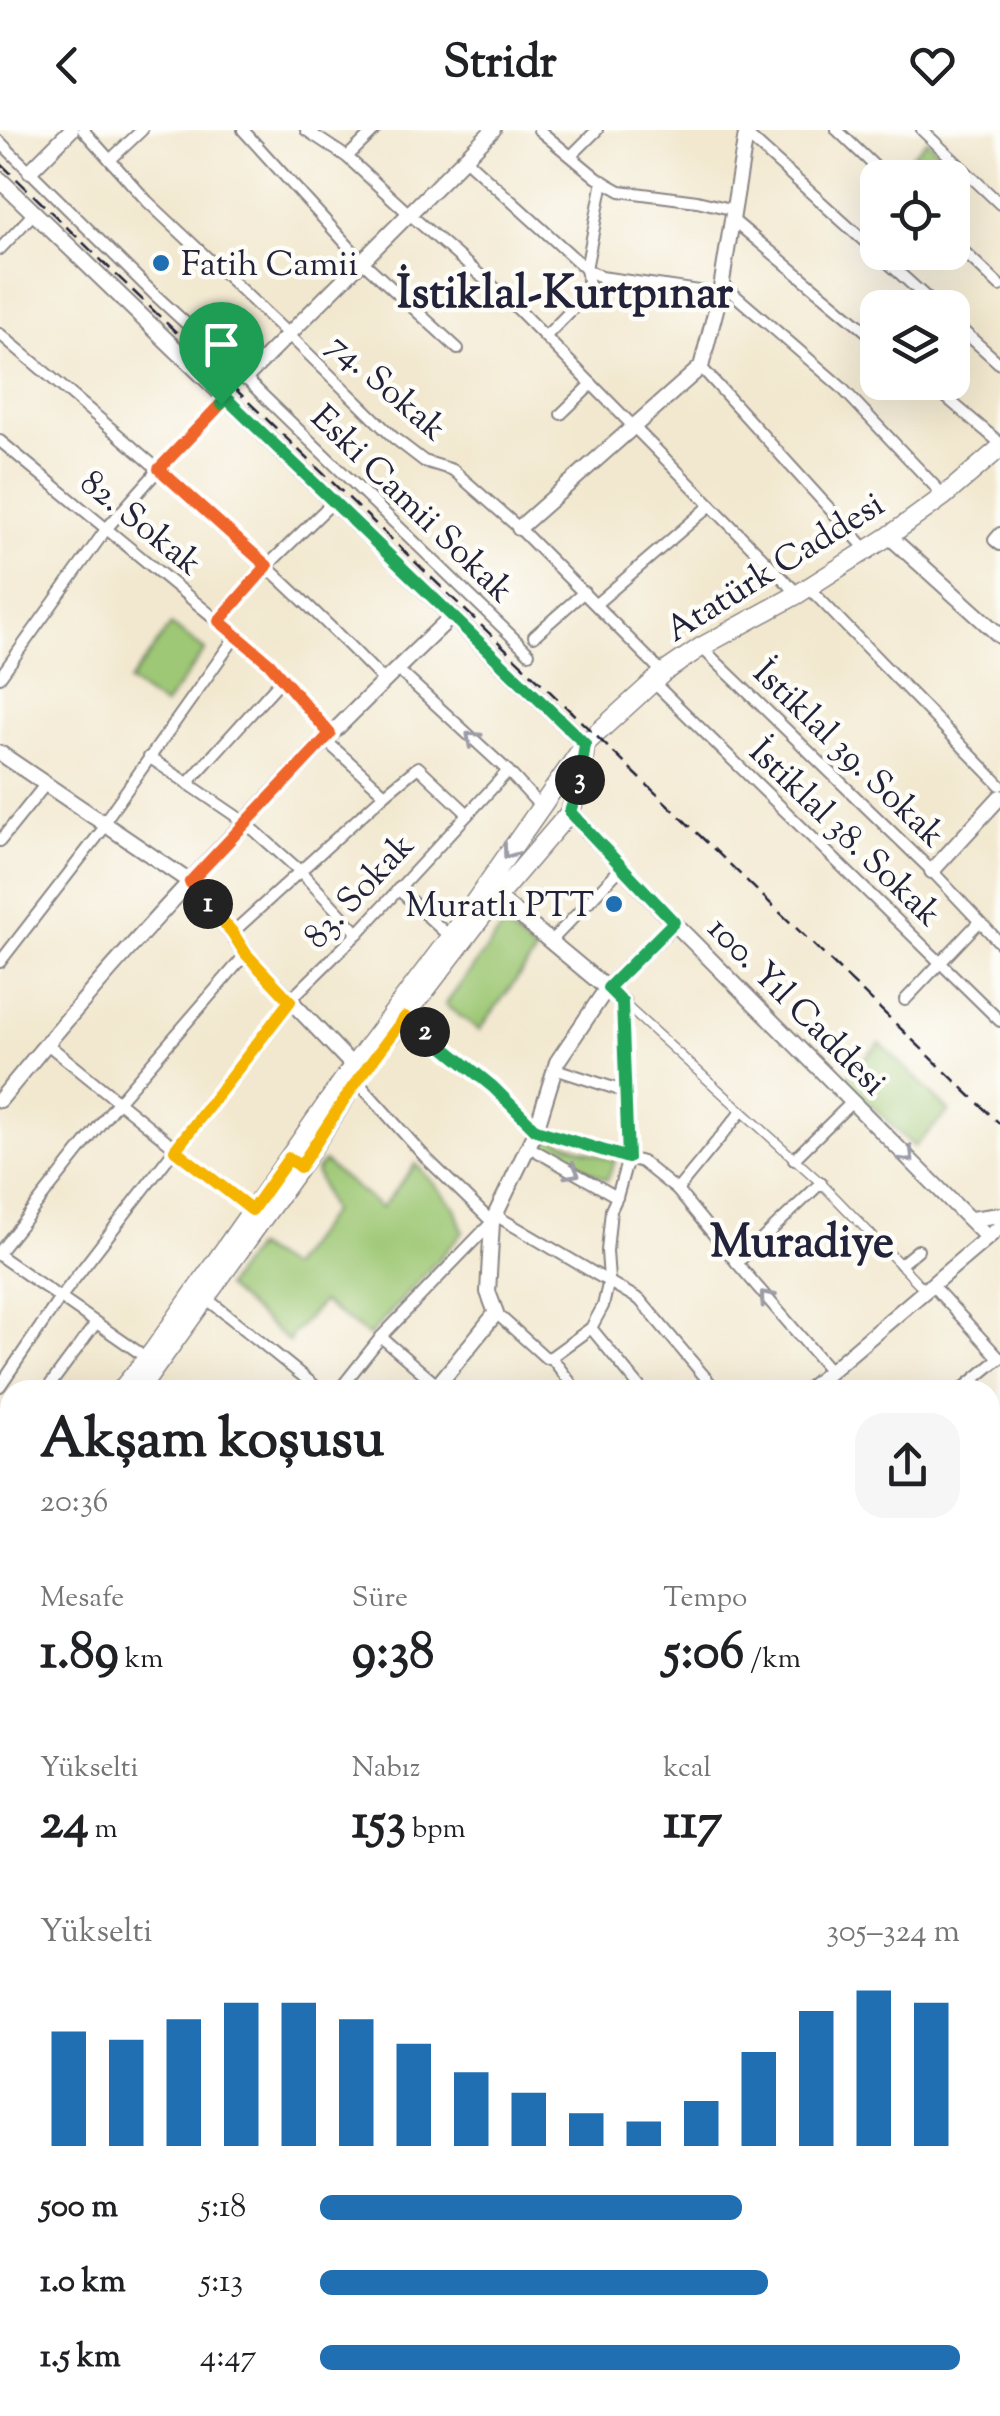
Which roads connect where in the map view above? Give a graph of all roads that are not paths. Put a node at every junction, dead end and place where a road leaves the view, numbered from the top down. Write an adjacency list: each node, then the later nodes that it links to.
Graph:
1 (71, 130): 19 (street)
2 (83, 130): 17 (street, 74. Sokak)
3 (142, 130): 17 (street)
4 (243, 130): 28 (street)
5 (306, 130): 14 (street)
6 (375, 130): 14 (street)
7 (493, 130): 16 (street)
8 (539, 130): 15 (street)
9 (597, 130): 15 (street)
10 (837, 130): 18 (street)
11 (922, 130): 22 (street)
12 (746, 132): 25 (street); 32 (street)
13 (0, 142): 19 (street, Eski Camii Sokak)
14 (348, 156): 24 (street)
15 (571, 156): 21 (street)
16 (464, 158): 24 (street); 29 (street)
17 (110, 160): 34 (street, 74. Sokak)
18 (868, 160)
19 (30, 172): 41 (street, Eski Camii Sokak)
20 (0, 180): 23 (main road)
21 (603, 182): 25 (street); 29 (street)
22 (1000, 204)
23 (35, 212): 26 (street); 43 (main road)
24 (408, 213): 28 (street); 37 (street)
25 (734, 216): 31 (street); 33 (street)
26 (0, 249)
27 (970, 257): 30 (street)
28 (361, 260): 34 (street); 38 (street)
29 (586, 269): 31 (street); 37 (street)
30 (1000, 286)
31 (721, 289): 40 (street); 50 (street)
32 (918, 290)
33 (860, 325)
34 (288, 333): 41 (street); 54 (street, 74. Sokak)
35 (0, 334): 49 (street)
36 (970, 336): 39 (street)
37 (545, 337): 42 (street)
38 (458, 349)
39 (1000, 364)
40 (701, 367): 46 (street); 58 (street)
41 (244, 378): 69 (street, Eski Camii Sokak)
42 (592, 384): 45 (street); 46 (street)
43 (226, 398): 49 (street); 51 (main road)
44 (948, 400): 48 (street)
45 (560, 414)
46 (636, 427): 52 (street); 54 (street)
47 (0, 441): 53 (street, 82. Sokak)
48 (1000, 446): 50 (main road, Atatürk Caddesi)
49 (159, 469): 53 (street); 59 (street)
50 (944, 496): 56 (main road, Atatürk Caddesi)
51 (334, 501): 59 (street); 63 (main road)
52 (711, 505): 60 (street); 62 (street)
53 (107, 528): 64 (street, 82. Sokak); 71 (street)
54 (519, 528): 61 (street, 74. Sokak)
55 (1000, 534): 57 (street)
56 (889, 536): 58 (main road, Atatürk Caddesi); 67 (street)
57 (1000, 545)
58 (867, 550): 60 (main road, Atatürk Caddesi)
59 (267, 566): 64 (street); 74 (street)
60 (803, 590): 68 (main road, Atatürk Caddesi); 83 (street)
61 (584, 592): 62 (street, 74. Sokak); 66 (street)
62 (596, 604): 73 (street, 74. Sokak)
63 (454, 615): 70 (street); 76 (main road)
64 (219, 621): 65 (street, 82. Sokak)
65 (236, 636): 72 (street, 82. Sokak); 78 (street)
66 (534, 636)
67 (1000, 636)
68 (701, 647): 73 (main road, Atatürk Caddesi); 94 (street, İstiklal 39. Sokak)
69 (529, 653)
70 (396, 669): 74 (street); 79 (street, one-way to 70)
71 (0, 677)
72 (283, 678): 75 (street, 82. Sokak); 80 (street)
73 (658, 678): 76 (main road, Atatürk Caddesi); 107 (street, İstiklal 38. Sokak)
74 (384, 681): 75 (street)
75 (328, 737): 84 (street, 82. Sokak); 90 (street)
76 (585, 744): 82 (main road, Atatürk Caddesi); 87 (main road)
77 (0, 752): 81 (street)
78 (150, 757): 80 (street); 89 (street)
79 (508, 770): 86 (street); 88 (street, 83. Sokak)
80 (188, 783): 90 (street)
81 (45, 784): 89 (street); 91 (street)
82 (558, 784): 86 (main road, Atatürk Caddesi); 87 (main road)
83 (1000, 786)
84 (385, 794): 88 (street); 93 (street)
85 (1000, 798): 94 (street)
86 (541, 807): 87 (main road); 102 (main road, Atatürk Caddesi, one-way to 102)
87 (569, 810): 92 (street, 100. Yıl Caddesi); 97 (main road)
88 (468, 814): 96 (street, 83. Sokak)
89 (105, 823): 95 (street); 106 (street)
90 (246, 823): 93 (street); 95 (street)
91 (0, 841)
92 (621, 868): 98 (street, 100. Yıl Caddesi); 103 (street)
93 (300, 871): 100 (street); 101 (street)
94 (932, 871): 99 (street, İstiklal 39. Sokak)
95 (190, 882): 100 (street); 114 (street)
96 (398, 890): 101 (street, 83. Sokak); 102 (street)
97 (497, 897): 103 (street); 112 (main road)
98 (674, 922): 108 (street); 134 (street, 100. Yıl Caddesi, one-way to 134)
99 (979, 922): 104 (street, İstiklal 39. Sokak); 107 (street)
100 (232, 932): 105 (street)
101 (358, 933): 110 (street, 83. Sokak)
102 (450, 937): 116 (main road, Atatürk Caddesi)
103 (552, 941): 108 (street)
104 (1000, 943)
105 (246, 954): 110 (street); 119 (street)
106 (0, 962)
107 (940, 962): 109 (street); 113 (street, İstiklal 38. Sokak)
108 (608, 988): 111 (street); 115 (street)
109 (905, 1000)
110 (290, 1001): 116 (street); 124 (street, 83. Sokak)
111 (622, 1002): 117 (street); 121 (street)
112 (405, 1017): 116 (main road); 122 (street)
113 (1000, 1021)
114 (46, 1043): 118 (street); 119 (street)
115 (555, 1069): 117 (street); 122 (street)
116 (355, 1073): 127 (main road); 133 (street)
117 (626, 1092): 125 (street)
118 (0, 1100)
119 (118, 1103): 124 (street); 139 (street)
120 (848, 1107): 126 (street)
121 (741, 1112): 126 (street); 129 (street)
122 (536, 1130): 123 (street); 125 (street)
123 (528, 1147): 130 (street, one-way to 130); 133 (street)
124 (175, 1150): 131 (street); 144 (street, 83. Sokak)
125 (628, 1158): 129 (street); 130 (street)
126 (794, 1159): 128 (street)
127 (294, 1162): 131 (main road); 136 (main road)
128 (821, 1183): 140 (street); 141 (street)
129 (677, 1190): 140 (street)
130 (617, 1198): 142 (street)
131 (252, 1210): 136 (main road)
132 (1000, 1215): 134 (street)
133 (493, 1219): 142 (street); 146 (street); 149 (street)
134 (971, 1219): 137 (street, 100. Yıl Caddesi)
135 (1000, 1227): 137 (street)
136 (245, 1232): 145 (main road); 150 (main road)
137 (988, 1237): 143 (street)
138 (918, 1250): 141 (street)
139 (0, 1254): 144 (street)
140 (736, 1263): 153 (street, one-way to 140)
141 (901, 1264): 143 (street)
142 (609, 1280): 148 (street); 164 (street)
143 (927, 1286): 152 (street); 153 (street)
144 (60, 1298): 147 (street); 154 (street, 83. Sokak)
145 (206, 1298): 157 (main road); 158 (street)
146 (496, 1312): 151 (street); 161 (street)
147 (96, 1323): 150 (street); 155 (street)
148 (591, 1328): 151 (street); 163 (street)
149 (381, 1336): 159 (street); 160 (street)
150 (147, 1358): 156 (main road)
151 (548, 1358): 162 (street)
152 (1000, 1359): 166 (street)
153 (830, 1371): 165 (street)
154 (4, 1380)
155 (54, 1380)
156 (129, 1380)
157 (146, 1380)
158 (308, 1380)
159 (346, 1380)
160 (430, 1380)
161 (445, 1380)
162 (567, 1380)
163 (634, 1380)
164 (708, 1380)
165 (820, 1380)
166 (974, 1380)

